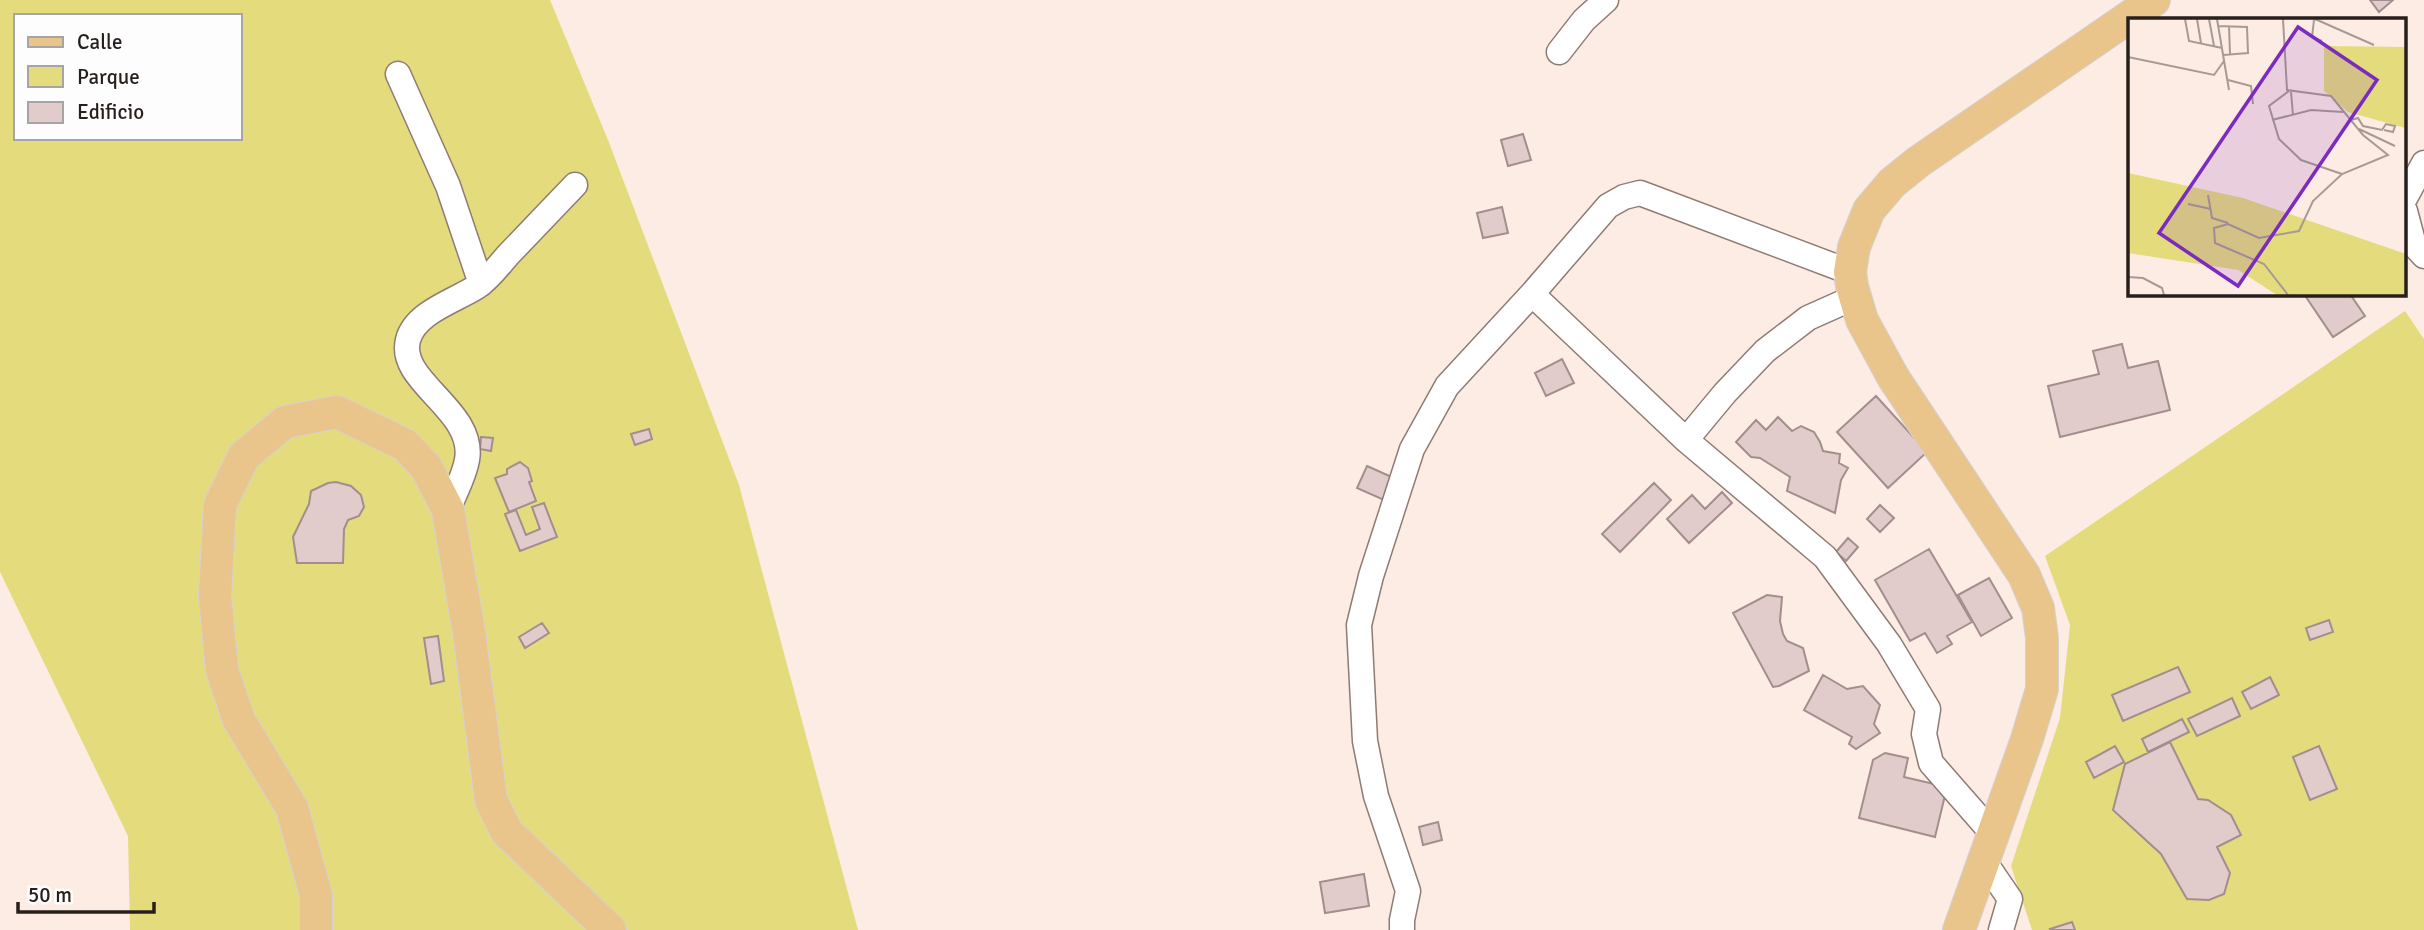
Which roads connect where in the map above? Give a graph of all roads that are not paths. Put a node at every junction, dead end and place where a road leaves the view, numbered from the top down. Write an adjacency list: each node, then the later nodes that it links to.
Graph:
1 (1606, 0): 3 (street)
2 (2154, 0): 11 (main road)
3 (1559, 52)
4 (398, 74): 10 (street)
5 (2424, 163): 7 (street)
6 (575, 185): 10 (street)
7 (2406, 196)
8 (2406, 215): 9 (street)
9 (2424, 256)
10 (481, 284): 14 (street)
11 (1853, 285): 12 (street); 13 (street); 15 (main road)
12 (1532, 293): 13 (street); 18 (street)
13 (1686, 440): 15 (street)
14 (449, 510): 16 (main road); 17 (main road)
15 (1988, 847): 19 (main road); 20 (street)
16 (316, 930)
17 (610, 930)
18 (1402, 930)
19 (1959, 930)
20 (2001, 930)

